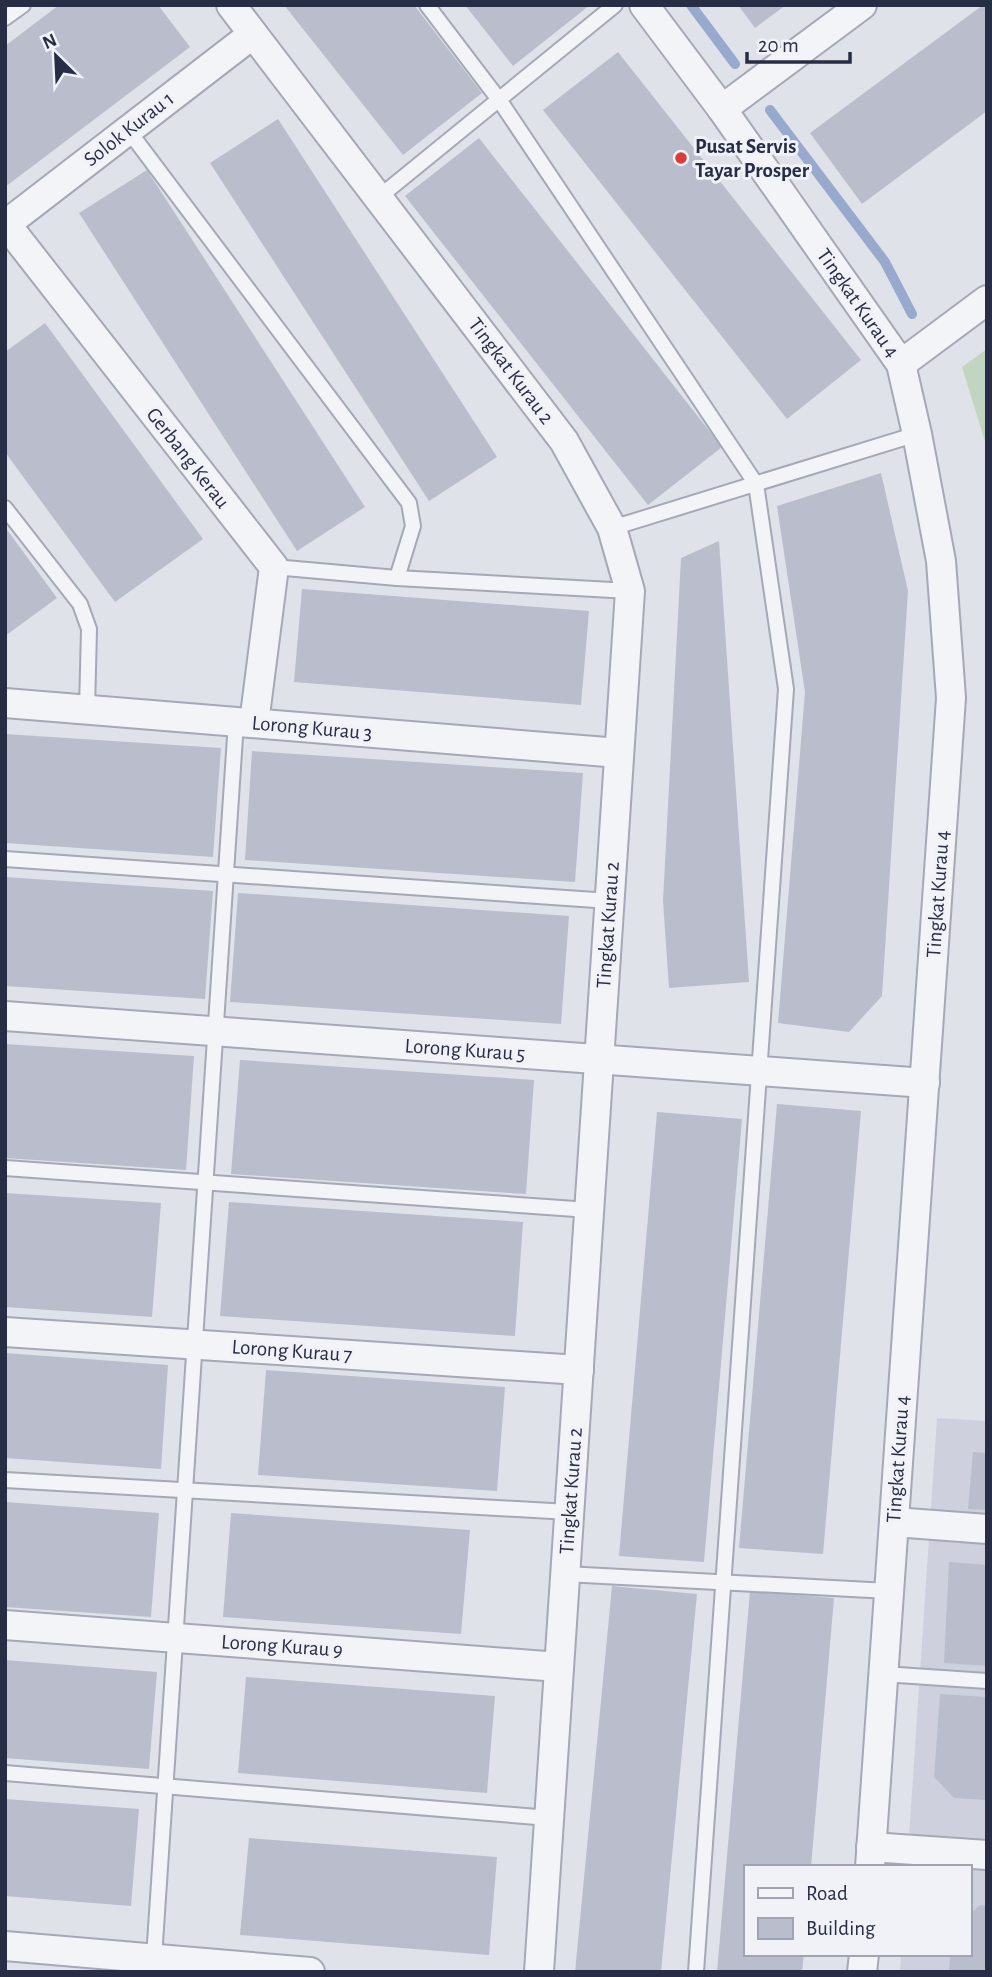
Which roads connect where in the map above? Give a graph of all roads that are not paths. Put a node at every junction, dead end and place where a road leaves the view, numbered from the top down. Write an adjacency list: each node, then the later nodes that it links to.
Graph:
1 (23, 5): 7 (lane)
2 (230, 5): 8 (street, Tingkat Kurau 2)
3 (427, 5): 9 (lane)
4 (615, 5): 9 (lane)
5 (644, 5): 10 (street, Tingkat Kurau 4)
6 (862, 5): 10 (street)
7 (5, 18)
8 (253, 34): 11 (street, Solok Kurau 1); 12 (street, Tingkat Kurau 2)
9 (500, 101): 12 (lane); 17 (lane)
10 (722, 109): 15 (street, Tingkat Kurau 4)
11 (128, 130): 13 (street, Solok Kurau 1); 21 (lane)
12 (378, 198): 19 (street, Tingkat Kurau 2)
13 (6, 225): 20 (street, Gerbang Kerau)
14 (987, 300): 15 (street)
15 (901, 364): 16 (street, Tingkat Kurau 4)
16 (917, 434): 17 (lane); 34 (street, Tingkat Kurau 4)
17 (756, 484): 19 (lane); 33 (lane)
18 (5, 508): 24 (lane)
19 (612, 528): 22 (street, Tingkat Kurau 2)
20 (274, 567): 21 (lane); 25 (street)
21 (397, 578): 22 (lane)
22 (630, 591): 26 (street, Tingkat Kurau 2)
23 (5, 703): 24 (street, Lorong Kurau 3)
24 (87, 710): 25 (street, Lorong Kurau 3)
25 (245, 722): 26 (street, Lorong Kurau 3); 28 (lane)
26 (619, 753): 29 (street, Tingkat Kurau 2)
27 (5, 859): 28 (lane)
28 (226, 875): 29 (lane); 31 (lane)
29 (610, 901): 32 (street, Tingkat Kurau 2)
30 (5, 1016): 31 (street, Lorong Kurau 5)
31 (216, 1031): 32 (street, Lorong Kurau 5); 36 (lane)
32 (599, 1060): 33 (street, Lorong Kurau 5); 37 (street, Tingkat Kurau 2)
33 (759, 1072): 34 (street, Lorong Kurau 5); 47 (lane)
34 (925, 1083): 44 (street, Tingkat Kurau 4)
35 (5, 1168): 36 (lane)
36 (206, 1184): 37 (lane); 39 (lane)
37 (589, 1210): 40 (street, Tingkat Kurau 2)
38 (5, 1332): 39 (street, Lorong Kurau 7)
39 (195, 1345): 40 (street, Lorong Kurau 7); 42 (lane)
40 (579, 1370): 43 (street, Tingkat Kurau 2)
41 (5, 1480): 42 (lane)
42 (186, 1491): 43 (lane); 50 (lane)
43 (569, 1512): 46 (street, Tingkat Kurau 2)
44 (894, 1522): 45 (street); 48 (street, Tingkat Kurau 4)
45 (987, 1529)
46 (565, 1574): 47 (lane); 51 (street, Tingkat Kurau 2)
47 (724, 1584): 48 (lane); 64 (lane)
48 (889, 1591): 52 (street, Tingkat Kurau 4)
49 (5, 1625): 50 (street, Lorong Kurau 9)
50 (175, 1638): 51 (street, Lorong Kurau 9); 55 (lane)
51 (559, 1667): 56 (street, Tingkat Kurau 2)
52 (883, 1674): 53 (lane); 58 (street, Tingkat Kurau 4)
53 (987, 1681)
54 (5, 1773): 55 (lane)
55 (166, 1786): 56 (lane); 60 (lane)
56 (550, 1818): 63 (street, Tingkat Kurau 2)
57 (987, 1855): 58 (street)
58 (870, 1857)
59 (5, 1946): 60 (street)
60 (154, 1958): 61 (street)
61 (229, 1968): 62 (street)
62 (310, 1972)
63 (539, 1972)
64 (696, 1972)

